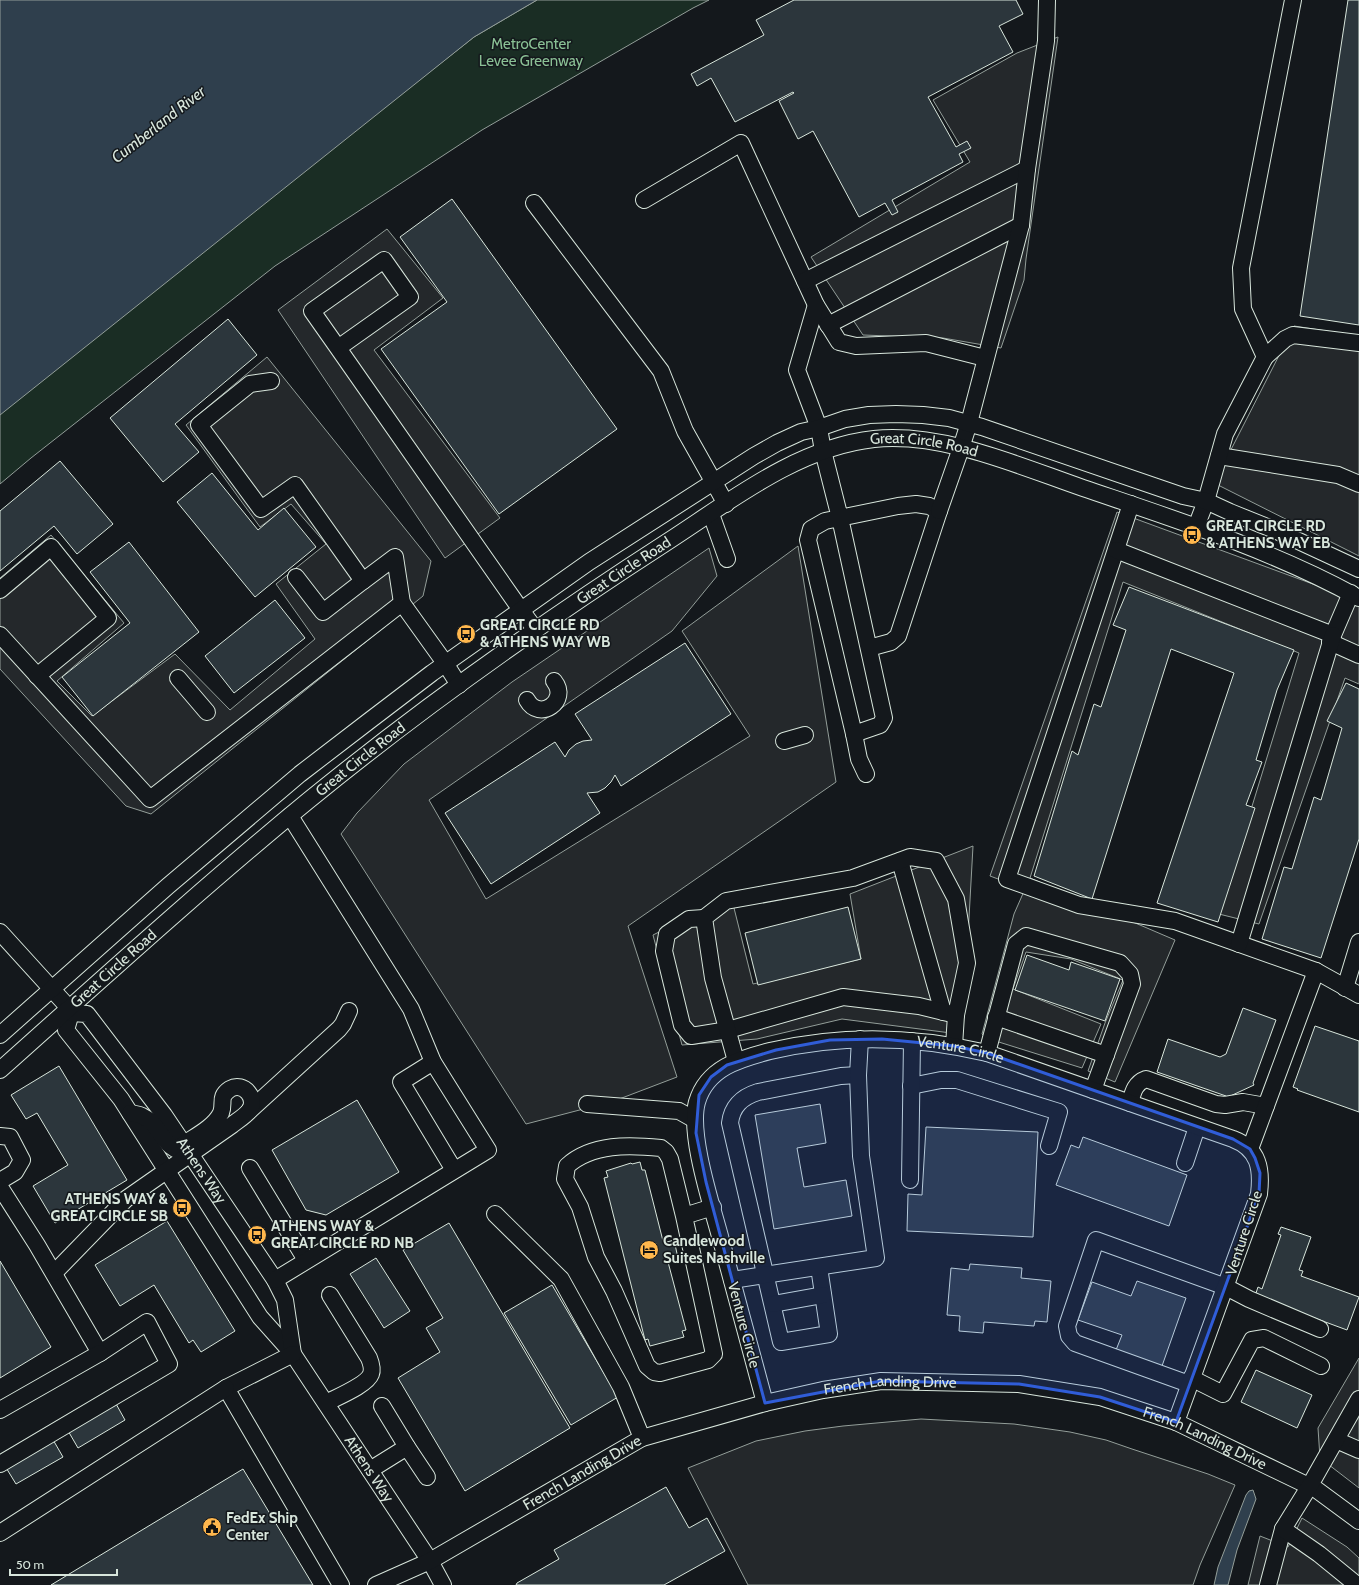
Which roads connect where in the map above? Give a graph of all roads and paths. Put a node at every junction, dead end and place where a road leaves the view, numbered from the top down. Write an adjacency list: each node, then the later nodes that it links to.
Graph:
1 (1047, 0): 3 (street)
2 (1293, 0): 12 (street)
3 (1027, 168): 6 (street); 7 (street)
4 (644, 200): 7 (street)
5 (534, 203): 20 (street)
6 (1021, 225): 9 (street); 13 (street)
7 (805, 281): 8 (street)
8 (816, 305): 9 (street); 16 (street)
9 (828, 325): 13 (street)
10 (1359, 343): 12 (street)
11 (338, 348): 11 (street); 37 (street)
12 (1265, 357): 19 (street)
13 (985, 358): 15 (street)
14 (271, 381): 33 (street)
15 (969, 423): 16 (street, Great Circle Road); 17 (street); 22 (street, Great Circle Road)
16 (819, 428): 18 (street); 20 (street, Great Circle Road)
17 (962, 448): 18 (street, Great Circle Road); 24 (street, Great Circle Road); 25 (street)
18 (822, 451): 23 (street, Great Circle Road); 27 (street)
19 (1218, 456): 21 (street); 22 (street)
20 (713, 483): 23 (street); 37 (street, Great Circle Road)
21 (1359, 484)
22 (1206, 501): 28 (street); 31 (street, Great Circle Road)
23 (726, 504): 26 (street, Great Circle Road)
24 (1131, 504): 28 (street, Great Circle Road); 29 (street)
25 (939, 511): 27 (street); 41 (street)
26 (711, 514): 30 (street); 38 (street, Great Circle Road)
27 (840, 518): 41 (street); 50 (street)
28 (1196, 527): 35 (street, Great Circle Road)
29 (1116, 550): 40 (street); 59 (street)
30 (727, 559)
31 (1359, 569)
32 (296, 577): 33 (street)
33 (364, 581): 36 (street)
34 (0, 590): 44 (street)
35 (1355, 596): 40 (street)
36 (402, 603): 43 (street); 44 (street)
37 (521, 610): 38 (street); 43 (street, Great Circle Road)
38 (535, 629): 47 (street, Great Circle Road)
39 (0, 635): 44 (street)
40 (1332, 638): 42 (street); 59 (street)
41 (869, 648): 50 (street)
42 (1359, 655)
43 (446, 664): 47 (street); 62 (street, Great Circle Road)
44 (37, 676)
45 (178, 678): 49 (street)
46 (554, 681): 48 (street)
47 (459, 685): 54 (street, Great Circle Road)
48 (527, 700)
49 (207, 712)
50 (854, 734): 53 (street)
51 (805, 735): 52 (street)
52 (784, 741)
53 (866, 774)
54 (290, 816): 64 (street, Great Circle Road); 76 (street)
55 (900, 861): 56 (street); 66 (street); 66 (street)
56 (704, 918): 68 (street); 68 (street)
57 (0, 932): 62 (street)
58 (1359, 942): 61 (street)
59 (1239, 944): 60 (street)
60 (1316, 972): 61 (street); 83 (street)
61 (1345, 988): 63 (street)
62 (52, 990): 64 (street); 69 (street, Great Circle Road)
63 (1359, 995)
64 (70, 1011): 77 (street, Great Circle Road); 85 (street, Athens Way); 90 (street, Athens Way)
65 (349, 1011): 84 (street)
66 (949, 1013): 68 (street); 72 (street)
67 (996, 1017): 73 (street); 74 (street); 74 (street)
68 (728, 1030): 75 (street)
69 (0, 1035)
70 (860, 1039): 71 (street, Venture Circle); 75 (street, Venture Circle); 78 (street)
71 (912, 1041): 72 (street, Venture Circle); 79 (street)
72 (954, 1046): 73 (street, Venture Circle)
73 (987, 1053): 80 (street, Venture Circle)
74 (1106, 1055): 80 (street)
75 (736, 1061): 86 (street, Venture Circle)
76 (433, 1062): 95 (street); 95 (street)
77 (0, 1070)
78 (858, 1075): 103 (street); 105 (street)
79 (911, 1086): 89 (street); 96 (street)
80 (1093, 1090): 81 (street, Venture Circle)
81 (1130, 1103): 83 (street); 87 (street, Venture Circle)
82 (587, 1104): 86 (street)
83 (1266, 1106): 91 (street)
84 (249, 1111): 90 (street); 90 (street)
85 (130, 1114): 90 (street); 94 (street, Athens Way)
86 (695, 1120): 99 (street, Venture Circle)
87 (1197, 1127): 91 (street, Venture Circle); 92 (street)
88 (0, 1136): 97 (street)
89 (1048, 1146)
90 (187, 1149): 94 (street); 106 (street, Athens Way)
91 (1250, 1149): 108 (street, Venture Circle)
92 (1185, 1163)
93 (250, 1168): 102 (street)
94 (167, 1170): 104 (street); 114 (street, Athens Way)
95 (454, 1170): 102 (street)
96 (910, 1180)
97 (0, 1181)
98 (0, 1187): 104 (street)
99 (713, 1207): 101 (street); 107 (street, Venture Circle)
100 (495, 1214): 124 (street)
101 (684, 1216): 101 (street)
102 (306, 1260): 106 (street)
103 (819, 1267): 105 (street); 110 (street)
104 (54, 1274): 113 (street)
105 (766, 1275): 107 (street); 111 (street)
106 (275, 1280): 114 (street, Athens Way)
107 (732, 1280): 120 (street, Venture Circle)
108 (1226, 1287): 112 (street); 116 (street, Venture Circle); 116 (street)
109 (330, 1295): 119 (street)
110 (823, 1295): 111 (street); 111 (street)
111 (773, 1304)
112 (1320, 1329)
113 (100, 1353): 122 (street); 128 (street)
114 (293, 1354): 117 (street); 119 (street, Athens Way)
115 (1321, 1366): 116 (street)
116 (1190, 1381): 123 (street, Venture Circle)
117 (226, 1388): 134 (street); 136 (street)
118 (1359, 1399): 125 (street)
119 (326, 1403): 129 (street, Athens Way)
120 (765, 1403): 123 (street, French Landing Drive); 124 (street, French Landing Drive)
121 (382, 1406): 126 (street)
122 (0, 1410)
123 (1176, 1422): 131 (street, French Landing Drive)
124 (642, 1438): 135 (street, French Landing Drive)
125 (1336, 1440): 127 (street); 131 (street)
126 (407, 1447): 129 (street); 130 (street)
127 (1359, 1450)
128 (0, 1464)
129 (370, 1470): 135 (street, Athens Way)
130 (427, 1477)
131 (1309, 1487): 132 (street, French Landing Drive); 133 (street)
132 (1359, 1520)
133 (1283, 1529): 139 (street); 140 (street)
134 (0, 1533)
135 (430, 1561): 137 (street, French Landing Drive); 138 (street, Athens Way)
136 (341, 1585)
137 (376, 1585)
138 (443, 1585)
139 (1268, 1585)
140 (1357, 1585)

